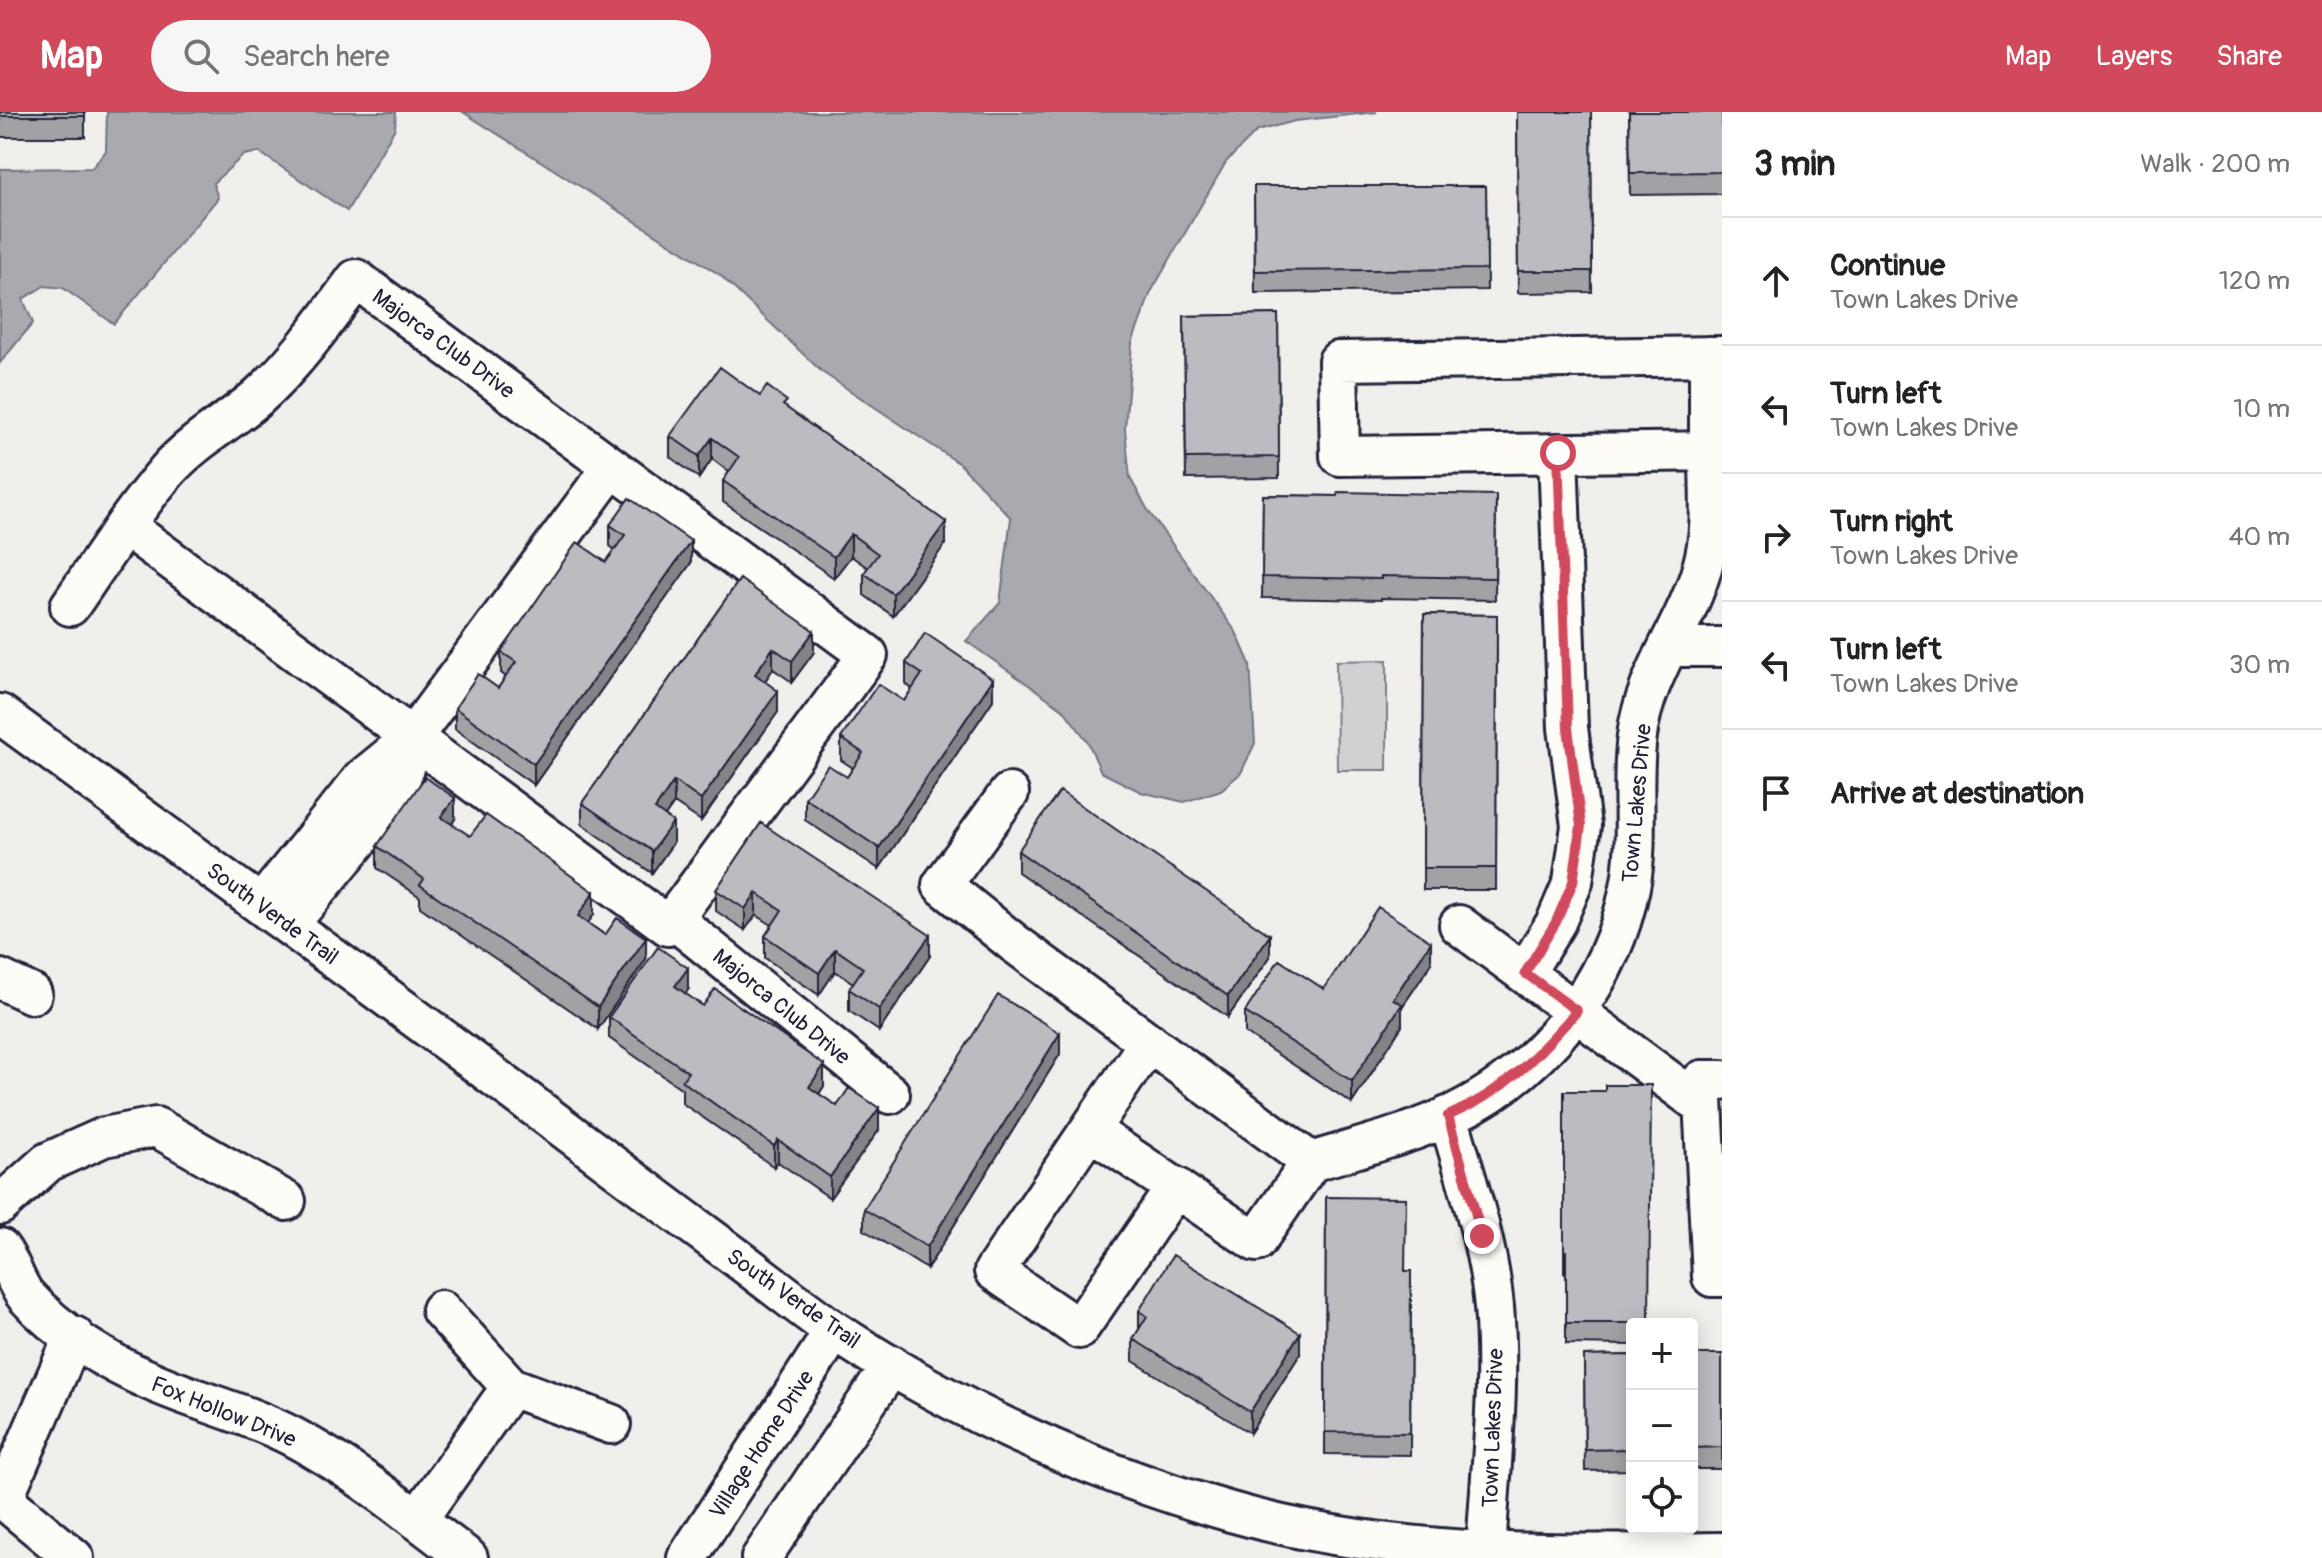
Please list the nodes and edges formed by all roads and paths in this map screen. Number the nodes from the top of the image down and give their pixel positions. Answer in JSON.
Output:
{"nodes":[{"id":1,"x":1715,"y":356,"type":"edge"},
{"id":2,"x":1716,"y":451,"type":"edge"},
{"id":3,"x":1558,"y":453,"type":"junction"},
{"id":4,"x":612,"y":467,"type":"junction"},
{"id":5,"x":125,"y":526,"type":"junction"},
{"id":6,"x":70,"y":606,"type":"dead end"},
{"id":7,"x":1668,"y":647,"type":"junction"},
{"id":8,"x":1722,"y":647,"type":"edge"},
{"id":9,"x":0,"y":714,"type":"edge"},
{"id":10,"x":412,"y":738,"type":"junction"},
{"id":11,"x":1009,"y":793,"type":"dead end"},
{"id":12,"x":275,"y":914,"type":"junction"},
{"id":13,"x":673,"y":919,"type":"junction"},
{"id":14,"x":1459,"y":925,"type":"dead end"},
{"id":15,"x":1525,"y":973,"type":"junction"},
{"id":16,"x":1577,"y":1011,"type":"junction"},
{"id":17,"x":1149,"y":1042,"type":"junction"},
{"id":18,"x":1712,"y":1093,"type":"edge"},
{"id":19,"x":890,"y":1094,"type":"dead end"},
{"id":20,"x":1448,"y":1116,"type":"junction"},
{"id":21,"x":1090,"y":1130,"type":"junction"},
{"id":22,"x":1311,"y":1162,"type":"junction"},
{"id":23,"x":1714,"y":1178,"type":"edge"},
{"id":24,"x":1176,"y":1187,"type":"junction"},
{"id":25,"x":286,"y":1201,"type":"dead end"},
{"id":26,"x":0,"y":1205,"type":"edge"},
{"id":27,"x":0,"y":1248,"type":"edge"},
{"id":28,"x":1722,"y":1277,"type":"edge"},
{"id":29,"x":441,"y":1310,"type":"dead end"},
{"id":30,"x":834,"y":1331,"type":"junction"},
{"id":31,"x":74,"y":1336,"type":"junction"},
{"id":32,"x":892,"y":1365,"type":"junction"},
{"id":33,"x":511,"y":1387,"type":"junction"},
{"id":34,"x":611,"y":1424,"type":"dead end"},
{"id":35,"x":2,"y":1498,"type":"edge"},
{"id":36,"x":417,"y":1520,"type":"junction"},
{"id":37,"x":1722,"y":1552,"type":"edge"},
{"id":38,"x":462,"y":1556,"type":"edge"},
{"id":39,"x":1486,"y":1556,"type":"edge"},
{"id":40,"x":74,"y":1558,"type":"edge"},
{"id":41,"x":687,"y":1558,"type":"edge"},
{"id":42,"x":761,"y":1558,"type":"edge"}],
"edges":[{"from":1,"to":2,"type":"street","name":"Town Lakes Drive"},
{"from":1,"to":3,"type":"street"},
{"from":2,"to":3,"type":"street"},
{"from":2,"to":7,"type":"street","name":"Town Lakes Drive"},
{"from":3,"to":15,"type":"street"},
{"from":4,"to":5,"type":"street","name":"Majorca Club Drive"},
{"from":4,"to":10,"type":"street"},
{"from":4,"to":13,"type":"street","name":"Majorca Club Drive"},
{"from":5,"to":6,"type":"street","name":"Majorca Club Drive"},
{"from":5,"to":10,"type":"street","name":"Majorca Club Drive"},
{"from":7,"to":8,"type":"street"},
{"from":7,"to":16,"type":"street","name":"Town Lakes Drive"},
{"from":9,"to":12,"type":"street","name":"South Verde Trail"},
{"from":10,"to":12,"type":"street"},
{"from":10,"to":13,"type":"street","name":"Majorca Club Drive"},
{"from":11,"to":17,"type":"street"},
{"from":12,"to":30,"type":"street","name":"South Verde Trail"},
{"from":13,"to":19,"type":"street","name":"Majorca Club Drive"},
{"from":14,"to":15,"type":"street"},
{"from":15,"to":16,"type":"street"},
{"from":16,"to":18,"type":"street"},
{"from":16,"to":20,"type":"street","name":"Town Lakes Drive"},
{"from":17,"to":21,"type":"street"},
{"from":17,"to":22,"type":"street"},
{"from":18,"to":23,"type":"street"},
{"from":20,"to":22,"type":"street","name":"Town Lakes Drive"},
{"from":20,"to":39,"type":"street","name":"Town Lakes Drive"},
{"from":21,"to":24,"type":"street"},
{"from":21,"to":24,"type":"street"},
{"from":22,"to":24,"type":"street"},
{"from":23,"to":28,"type":"street"},
{"from":25,"to":26,"type":"street"},
{"from":27,"to":31,"type":"street","name":"Fox Hollow Drive"},
{"from":29,"to":33,"type":"street"},
{"from":30,"to":32,"type":"street","name":"South Verde Trail"},
{"from":30,"to":41,"type":"street","name":"Village Home Drive"},
{"from":31,"to":35,"type":"street"},
{"from":31,"to":36,"type":"street","name":"Fox Hollow Drive"},
{"from":32,"to":39,"type":"street","name":"South Verde Trail"},
{"from":32,"to":42,"type":"street"},
{"from":33,"to":34,"type":"street"},
{"from":33,"to":36,"type":"street"},
{"from":35,"to":40,"type":"street"},
{"from":36,"to":38,"type":"street","name":"Fox Hollow Drive"},
{"from":37,"to":39,"type":"street","name":"South Verde Trail"}]}
